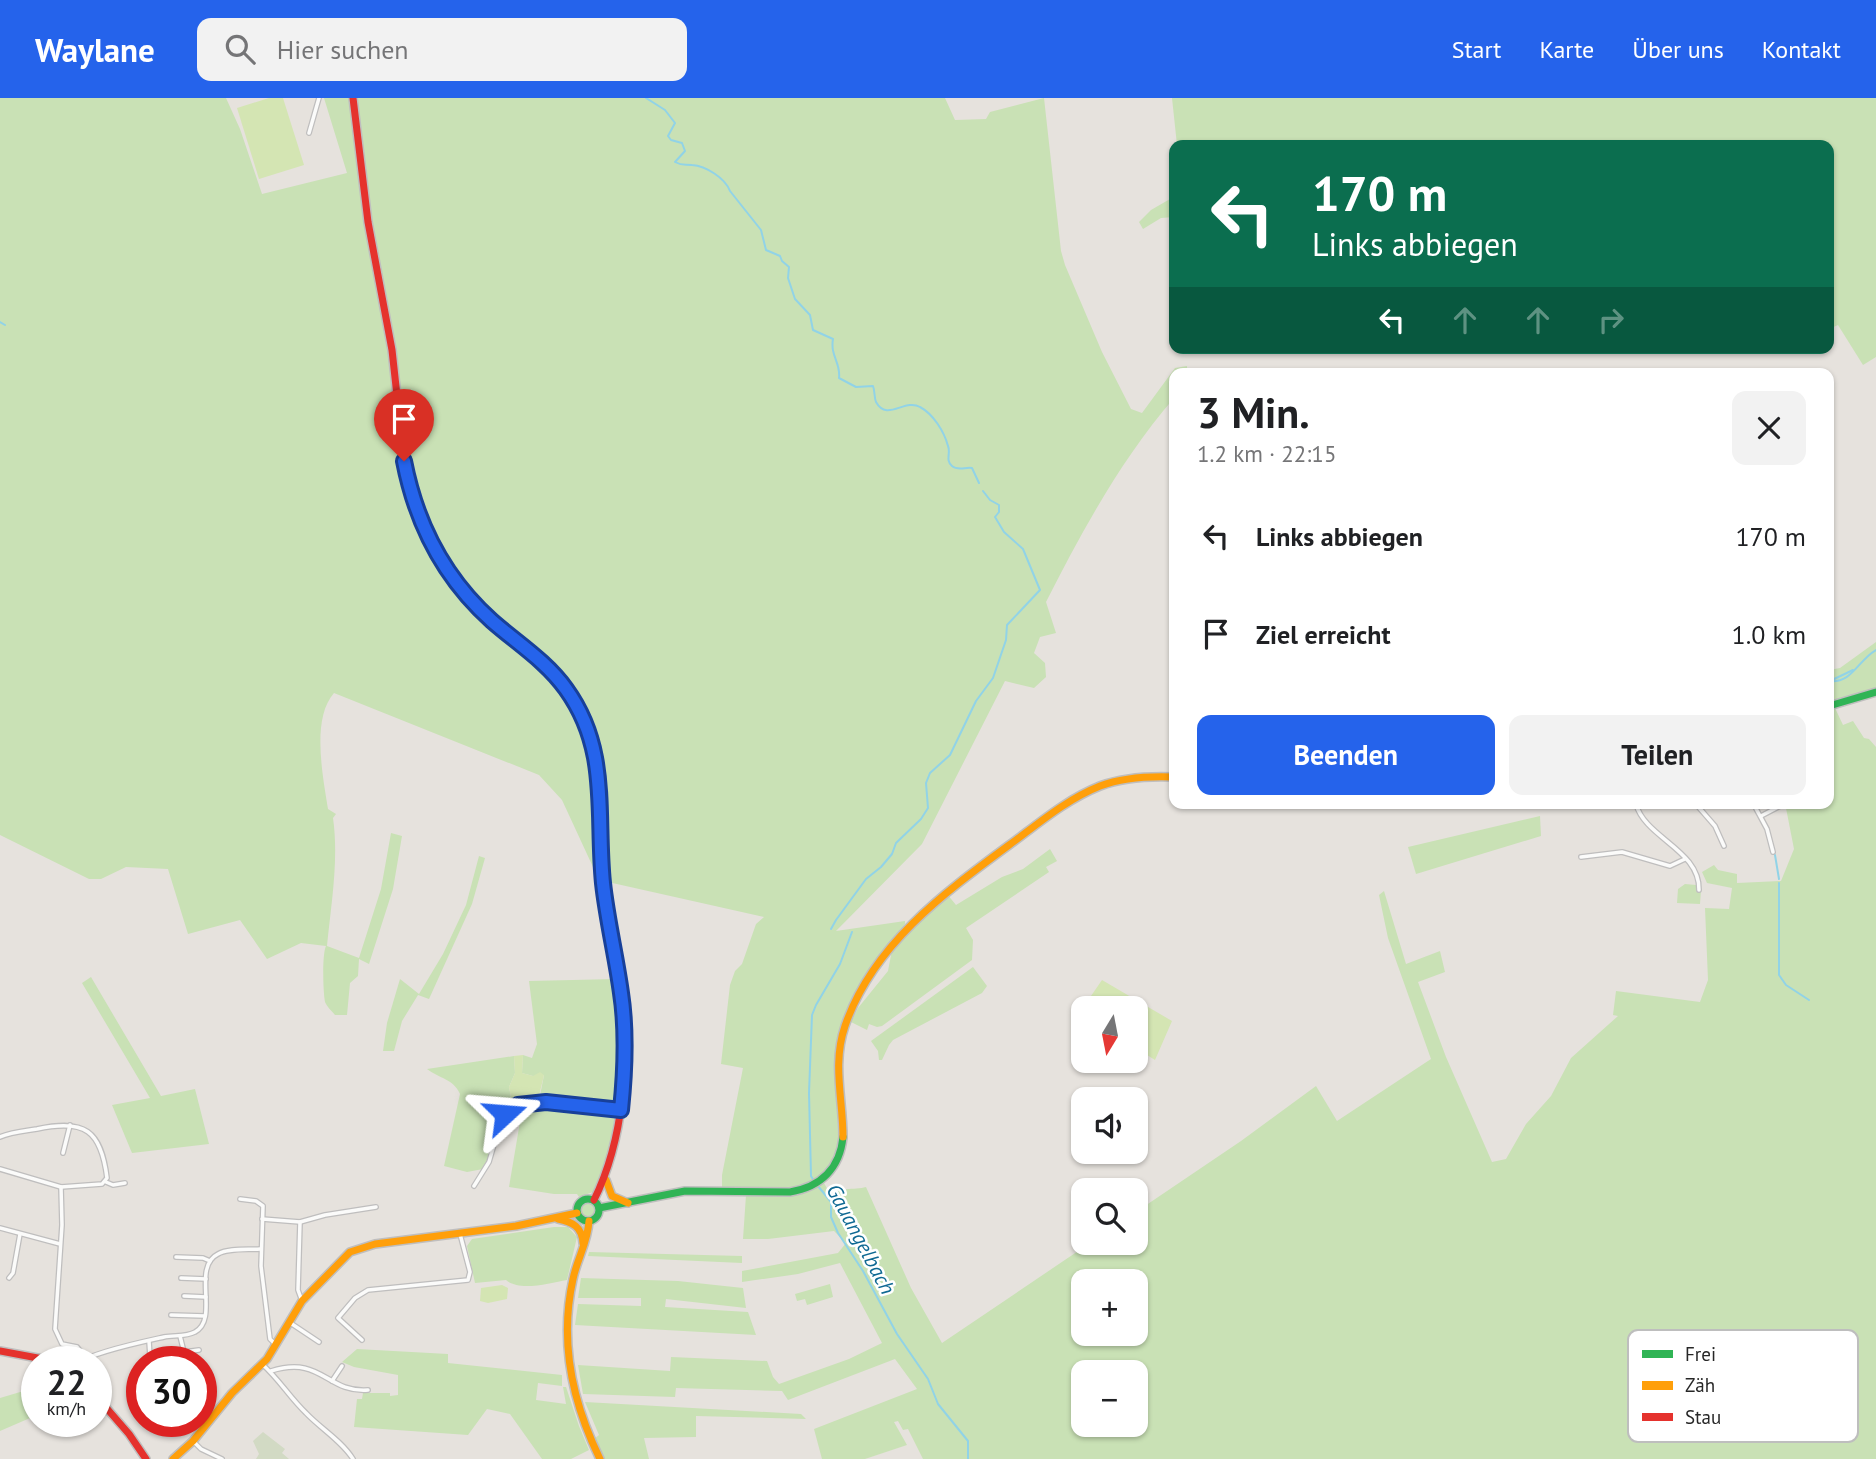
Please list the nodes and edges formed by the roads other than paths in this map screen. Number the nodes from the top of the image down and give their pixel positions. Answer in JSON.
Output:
{"nodes":[{"id":1,"x":319,"y":98,"type":"edge"},
{"id":2,"x":353,"y":98,"type":"edge"},
{"id":3,"x":309,"y":133,"type":"dead end"},
{"id":4,"x":1876,"y":692,"type":"edge"},
{"id":5,"x":1834,"y":705,"type":"edge"},
{"id":6,"x":1169,"y":777,"type":"edge"},
{"id":7,"x":1637,"y":809,"type":"edge"},
{"id":8,"x":1700,"y":809,"type":"edge"},
{"id":9,"x":1757,"y":809,"type":"edge"},
{"id":10,"x":1774,"y":809,"type":"edge"},
{"id":11,"x":1761,"y":816,"type":"junction"},
{"id":12,"x":1724,"y":846,"type":"dead end"},
{"id":13,"x":1773,"y":852,"type":"dead end"},
{"id":14,"x":1581,"y":857,"type":"dead end"},
{"id":15,"x":1685,"y":859,"type":"junction"},
{"id":16,"x":1699,"y":890,"type":"dead end"},
{"id":17,"x":621,"y":1110,"type":"junction"},
{"id":18,"x":70,"y":1125,"type":"junction"},
{"id":19,"x":0,"y":1137,"type":"edge"},
{"id":20,"x":63,"y":1153,"type":"dead end"},
{"id":21,"x":0,"y":1169,"type":"edge"},
{"id":22,"x":606,"y":1176,"type":"junction"},
{"id":23,"x":106,"y":1182,"type":"junction"},
{"id":24,"x":125,"y":1183,"type":"dead end"},
{"id":25,"x":474,"y":1186,"type":"dead end"},
{"id":26,"x":61,"y":1187,"type":"junction"},
{"id":27,"x":240,"y":1199,"type":"dead end"},
{"id":28,"x":594,"y":1200,"type":"junction"},
{"id":29,"x":629,"y":1203,"type":"junction"},
{"id":30,"x":376,"y":1207,"type":"dead end"},
{"id":31,"x":599,"y":1208,"type":"junction"},
{"id":32,"x":577,"y":1213,"type":"junction"},
{"id":33,"x":556,"y":1218,"type":"junction"},
{"id":34,"x":262,"y":1219,"type":"junction"},
{"id":35,"x":589,"y":1221,"type":"junction"},
{"id":36,"x":300,"y":1222,"type":"junction"},
{"id":37,"x":0,"y":1228,"type":"edge"},
{"id":38,"x":460,"y":1233,"type":"junction"},
{"id":39,"x":20,"y":1234,"type":"junction"},
{"id":40,"x":583,"y":1242,"type":"junction"},
{"id":41,"x":60,"y":1244,"type":"junction"},
{"id":42,"x":260,"y":1250,"type":"junction"},
{"id":43,"x":176,"y":1257,"type":"dead end"},
{"id":44,"x":210,"y":1261,"type":"junction"},
{"id":45,"x":9,"y":1278,"type":"dead end"},
{"id":46,"x":181,"y":1278,"type":"dead end"},
{"id":47,"x":206,"y":1279,"type":"junction"},
{"id":48,"x":184,"y":1296,"type":"dead end"},
{"id":49,"x":206,"y":1297,"type":"junction"},
{"id":50,"x":302,"y":1301,"type":"junction"},
{"id":51,"x":171,"y":1315,"type":"dead end"},
{"id":52,"x":205,"y":1316,"type":"junction"},
{"id":53,"x":289,"y":1322,"type":"junction"},
{"id":54,"x":180,"y":1336,"type":"junction"},
{"id":55,"x":362,"y":1340,"type":"dead end"},
{"id":56,"x":149,"y":1341,"type":"junction"},
{"id":57,"x":319,"y":1342,"type":"dead end"},
{"id":58,"x":275,"y":1345,"type":"junction"},
{"id":59,"x":73,"y":1346,"type":"edge"},
{"id":60,"x":149,"y":1346,"type":"edge"},
{"id":61,"x":182,"y":1346,"type":"edge"},
{"id":62,"x":0,"y":1350,"type":"edge"},
{"id":63,"x":112,"y":1351,"type":"edge"},
{"id":64,"x":21,"y":1354,"type":"edge"},
{"id":65,"x":262,"y":1364,"type":"junction"},
{"id":66,"x":342,"y":1366,"type":"dead end"},
{"id":67,"x":271,"y":1371,"type":"junction"},
{"id":68,"x":332,"y":1381,"type":"junction"},
{"id":69,"x":368,"y":1390,"type":"dead end"},
{"id":70,"x":112,"y":1414,"type":"edge"},
{"id":71,"x":192,"y":1441,"type":"junction"},
{"id":72,"x":146,"y":1459,"type":"edge"},
{"id":73,"x":173,"y":1459,"type":"edge"},
{"id":74,"x":222,"y":1459,"type":"edge"},
{"id":75,"x":353,"y":1459,"type":"edge"},
{"id":76,"x":600,"y":1459,"type":"edge"}],
"edges":[{"from":1,"to":3,"type":"street"},
{"from":2,"to":17,"type":"main road"},
{"from":4,"to":5,"type":"main road"},
{"from":6,"to":29,"type":"main road"},
{"from":7,"to":15,"type":"street"},
{"from":8,"to":12,"type":"street"},
{"from":9,"to":11,"type":"street"},
{"from":10,"to":11,"type":"street"},
{"from":11,"to":13,"type":"street"},
{"from":14,"to":15,"type":"street"},
{"from":15,"to":16,"type":"street"},
{"from":17,"to":22,"type":"main road"},
{"from":17,"to":25,"type":"street"},
{"from":18,"to":19,"type":"street"},
{"from":18,"to":20,"type":"street"},
{"from":18,"to":23,"type":"street"},
{"from":21,"to":26,"type":"street"},
{"from":22,"to":28,"type":"main road"},
{"from":22,"to":29,"type":"main road"},
{"from":23,"to":24,"type":"street"},
{"from":23,"to":26,"type":"street"},
{"from":26,"to":41,"type":"street"},
{"from":27,"to":34,"type":"street"},
{"from":28,"to":31,"type":"main road"},
{"from":28,"to":32,"type":"main road"},
{"from":29,"to":31,"type":"main road"},
{"from":30,"to":36,"type":"street"},
{"from":31,"to":35,"type":"main road"},
{"from":32,"to":33,"type":"main road"},
{"from":32,"to":35,"type":"main road"},
{"from":33,"to":38,"type":"main road"},
{"from":33,"to":40,"type":"main road"},
{"from":34,"to":36,"type":"street"},
{"from":34,"to":42,"type":"street"},
{"from":35,"to":40,"type":"main road"},
{"from":36,"to":50,"type":"street"},
{"from":37,"to":39,"type":"street"},
{"from":38,"to":50,"type":"main road"},
{"from":38,"to":55,"type":"street"},
{"from":39,"to":41,"type":"street"},
{"from":39,"to":45,"type":"street"},
{"from":40,"to":76,"type":"main road"},
{"from":41,"to":59,"type":"street"},
{"from":42,"to":44,"type":"street"},
{"from":42,"to":58,"type":"street"},
{"from":43,"to":44,"type":"street"},
{"from":44,"to":47,"type":"street"},
{"from":46,"to":47,"type":"street"},
{"from":47,"to":49,"type":"street"},
{"from":48,"to":49,"type":"street"},
{"from":49,"to":52,"type":"street"},
{"from":50,"to":53,"type":"main road"},
{"from":51,"to":52,"type":"street"},
{"from":52,"to":54,"type":"street"},
{"from":53,"to":57,"type":"street"},
{"from":53,"to":58,"type":"main road"},
{"from":54,"to":56,"type":"street"},
{"from":54,"to":61,"type":"street"},
{"from":56,"to":60,"type":"street"},
{"from":56,"to":63,"type":"street"},
{"from":58,"to":65,"type":"main road"},
{"from":62,"to":64,"type":"main road"},
{"from":65,"to":67,"type":"street"},
{"from":65,"to":71,"type":"main road"},
{"from":66,"to":68,"type":"street"},
{"from":67,"to":68,"type":"street"},
{"from":67,"to":75,"type":"street"},
{"from":68,"to":69,"type":"street"},
{"from":70,"to":72,"type":"main road"},
{"from":71,"to":73,"type":"main road"},
{"from":71,"to":74,"type":"street"}]}
